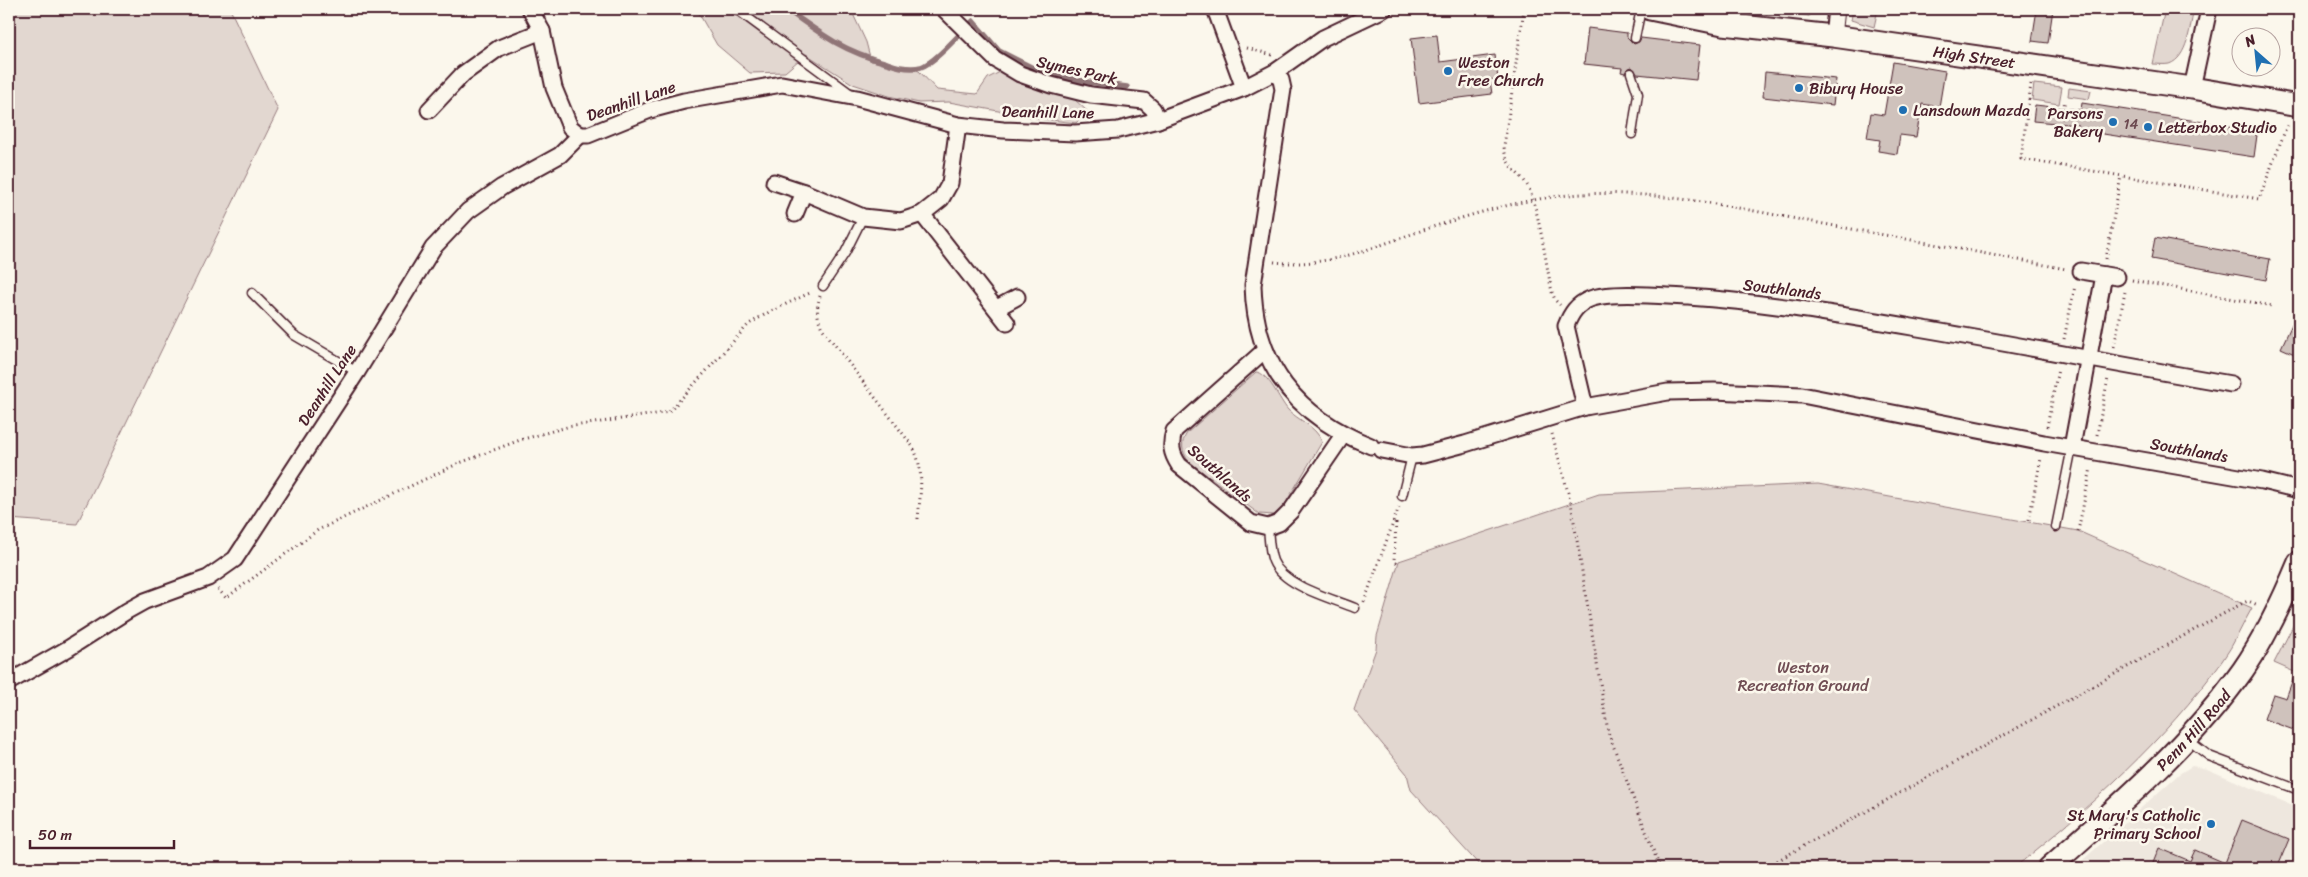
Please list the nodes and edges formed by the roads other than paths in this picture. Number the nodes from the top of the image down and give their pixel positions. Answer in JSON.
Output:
{"nodes":[{"id":1,"x":530,"y":9,"type":"edge"},
{"id":2,"x":736,"y":9,"type":"edge"},
{"id":3,"x":1215,"y":9,"type":"edge"},
{"id":4,"x":1384,"y":9,"type":"edge"},
{"id":5,"x":1641,"y":9,"type":"edge"},
{"id":6,"x":1650,"y":9,"type":"edge"},
{"id":7,"x":1836,"y":9,"type":"edge"},
{"id":8,"x":2209,"y":9,"type":"edge"},
{"id":9,"x":949,"y":14,"type":"edge"},
{"id":10,"x":542,"y":31,"type":"junction"},
{"id":11,"x":1833,"y":36,"type":"junction"},
{"id":12,"x":1636,"y":38,"type":"dead end"},
{"id":13,"x":1275,"y":72,"type":"junction"},
{"id":14,"x":1631,"y":73,"type":"dead end"},
{"id":15,"x":1244,"y":88,"type":"junction"},
{"id":16,"x":2192,"y":88,"type":"junction"},
{"id":17,"x":857,"y":98,"type":"junction"},
{"id":18,"x":2298,"y":106,"type":"edge"},
{"id":19,"x":429,"y":110,"type":"dead end"},
{"id":20,"x":1158,"y":120,"type":"junction"},
{"id":21,"x":958,"y":125,"type":"junction"},
{"id":22,"x":1632,"y":134,"type":"dead end"},
{"id":23,"x":580,"y":135,"type":"junction"},
{"id":24,"x":774,"y":182,"type":"dead end"},
{"id":25,"x":804,"y":192,"type":"junction"},
{"id":26,"x":795,"y":214,"type":"dead end"},
{"id":27,"x":922,"y":214,"type":"junction"},
{"id":28,"x":863,"y":217,"type":"junction"},
{"id":29,"x":2079,"y":271,"type":"road end"},
{"id":30,"x":823,"y":286,"type":"road end"},
{"id":31,"x":252,"y":293,"type":"dead end"},
{"id":32,"x":1017,"y":297,"type":"dead end"},
{"id":33,"x":997,"y":308,"type":"junction"},
{"id":34,"x":1007,"y":323,"type":"dead end"},
{"id":35,"x":1265,"y":350,"type":"junction"},
{"id":36,"x":2088,"y":359,"type":"junction"},
{"id":37,"x":357,"y":372,"type":"junction"},
{"id":38,"x":2231,"y":384,"type":"dead end"},
{"id":39,"x":1586,"y":407,"type":"junction"},
{"id":40,"x":1343,"y":435,"type":"junction"},
{"id":41,"x":2072,"y":447,"type":"junction"},
{"id":42,"x":1412,"y":456,"type":"junction"},
{"id":43,"x":2299,"y":490,"type":"edge"},
{"id":44,"x":1402,"y":496,"type":"road end"},
{"id":45,"x":1268,"y":527,"type":"junction"},
{"id":46,"x":2056,"y":527,"type":"dead end"},
{"id":47,"x":2299,"y":562,"type":"edge"},
{"id":48,"x":1355,"y":608,"type":"road end"},
{"id":49,"x":9,"y":682,"type":"edge"},
{"id":50,"x":2186,"y":739,"type":"junction"},
{"id":51,"x":2299,"y":790,"type":"edge"},
{"id":52,"x":2049,"y":868,"type":"edge"}],
"edges":[{"from":1,"to":10,"type":"street"},
{"from":2,"to":17,"type":"lane"},
{"from":3,"to":15,"type":"street"},
{"from":4,"to":13,"type":"street","name":"Deanhill Lane"},
{"from":5,"to":12,"type":"lane"},
{"from":6,"to":11,"type":"street","name":"High Street"},
{"from":7,"to":11,"type":"street"},
{"from":8,"to":16,"type":"street"},
{"from":9,"to":20,"type":"street","name":"Symes Park"},
{"from":10,"to":19,"type":"street"},
{"from":10,"to":23,"type":"street"},
{"from":11,"to":16,"type":"street","name":"High Street"},
{"from":13,"to":15,"type":"street","name":"Deanhill Lane"},
{"from":13,"to":35,"type":"street","name":"Southlands"},
{"from":14,"to":22,"type":"lane"},
{"from":15,"to":20,"type":"street","name":"Deanhill Lane"},
{"from":16,"to":18,"type":"street","name":"High Street"},
{"from":17,"to":21,"type":"street","name":"Deanhill Lane"},
{"from":17,"to":23,"type":"street","name":"Deanhill Lane"},
{"from":20,"to":21,"type":"street","name":"Deanhill Lane"},
{"from":21,"to":27,"type":"street"},
{"from":23,"to":37,"type":"street","name":"Deanhill Lane"},
{"from":24,"to":25,"type":"street"},
{"from":25,"to":26,"type":"street"},
{"from":25,"to":28,"type":"street"},
{"from":27,"to":28,"type":"street"},
{"from":27,"to":33,"type":"street"},
{"from":28,"to":30,"type":"lane"},
{"from":29,"to":36,"type":"street"},
{"from":31,"to":37,"type":"lane"},
{"from":32,"to":33,"type":"street"},
{"from":33,"to":34,"type":"street"},
{"from":35,"to":40,"type":"street","name":"Southlands"},
{"from":35,"to":45,"type":"street","name":"Southlands"},
{"from":36,"to":38,"type":"street","name":"Southlands"},
{"from":36,"to":39,"type":"street","name":"Southlands"},
{"from":36,"to":41,"type":"street"},
{"from":37,"to":49,"type":"street","name":"Deanhill Lane"},
{"from":39,"to":41,"type":"street","name":"Southlands"},
{"from":39,"to":42,"type":"street","name":"Southlands"},
{"from":40,"to":42,"type":"street","name":"Southlands"},
{"from":40,"to":45,"type":"street"},
{"from":41,"to":43,"type":"street","name":"Southlands"},
{"from":41,"to":46,"type":"lane"},
{"from":42,"to":44,"type":"lane"},
{"from":45,"to":48,"type":"lane"},
{"from":47,"to":50,"type":"street","name":"Penn Hill Road"},
{"from":50,"to":51,"type":"lane"},
{"from":50,"to":52,"type":"street","name":"Penn Hill Road"}]}
